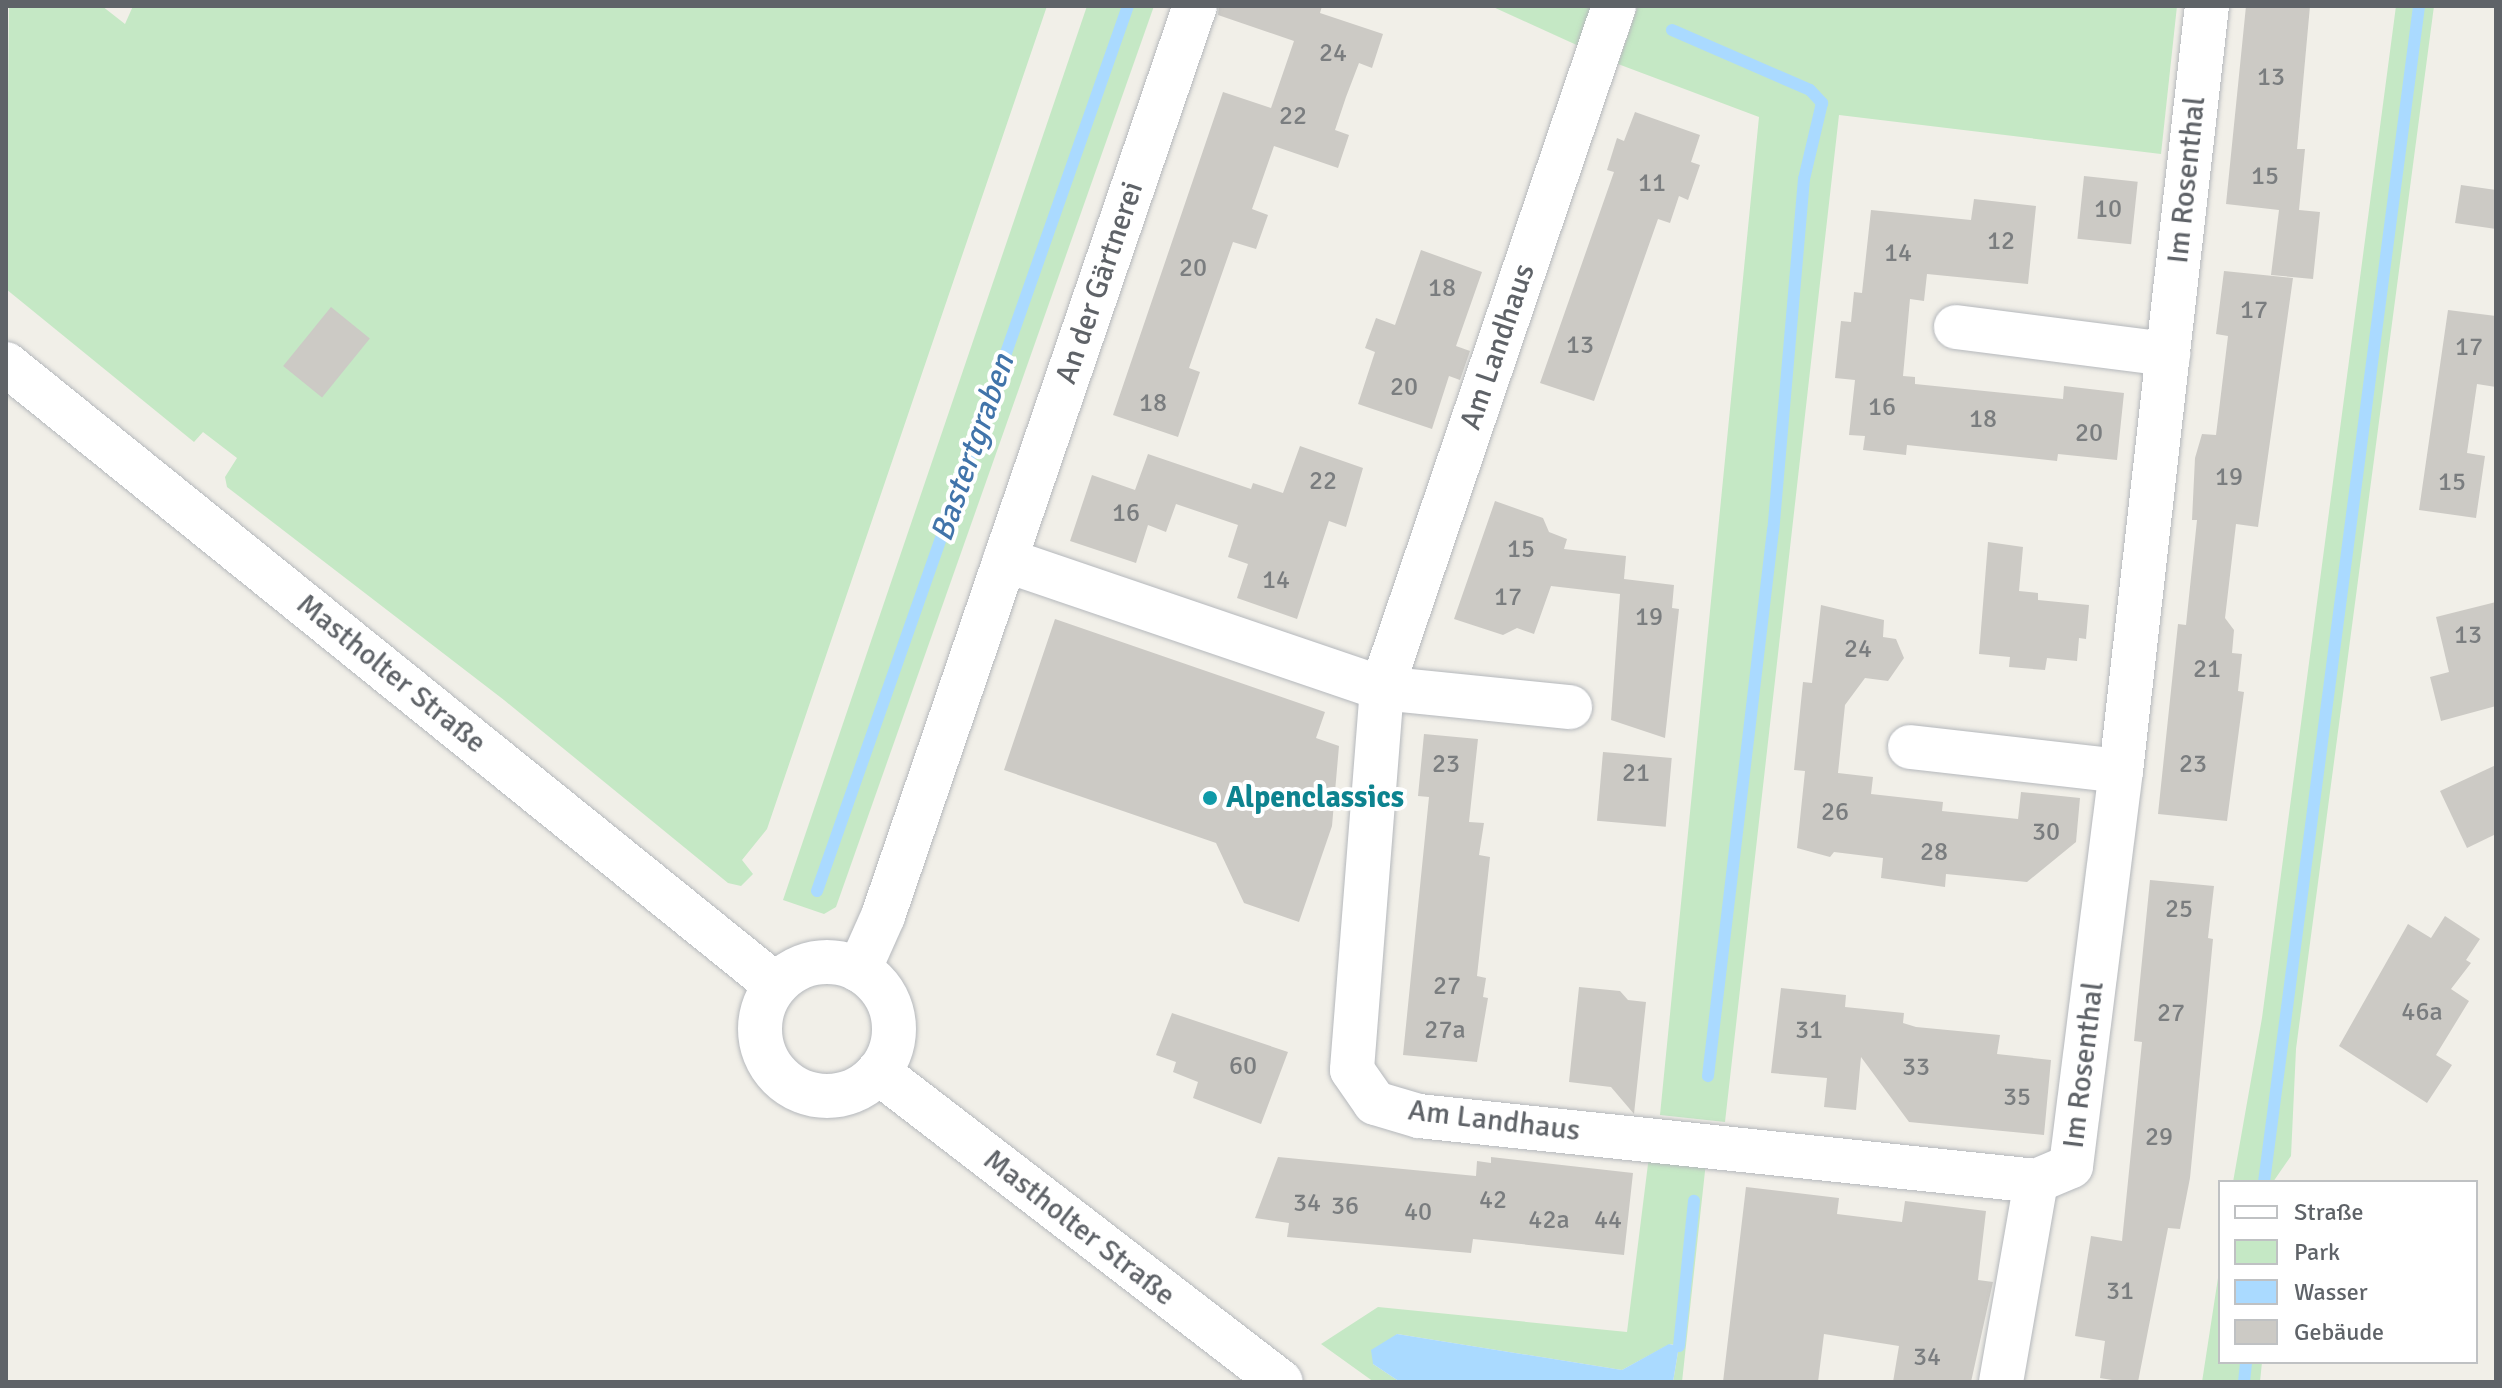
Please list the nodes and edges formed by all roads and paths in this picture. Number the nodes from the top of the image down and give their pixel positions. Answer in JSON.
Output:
{"nodes":[{"id":1,"x":1195,"y":6,"type":"edge"},
{"id":2,"x":1614,"y":6,"type":"edge"},
{"id":3,"x":2207,"y":6,"type":"edge"},
{"id":4,"x":1956,"y":327,"type":"dead end"},
{"id":5,"x":2168,"y":354,"type":"junction"},
{"id":6,"x":6,"y":364,"type":"edge"},
{"id":7,"x":1005,"y":560,"type":"junction"},
{"id":8,"x":1382,"y":688,"type":"junction"},
{"id":9,"x":1570,"y":707,"type":"dead end"},
{"id":10,"x":1910,"y":747,"type":"dead end"},
{"id":11,"x":2121,"y":771,"type":"junction"},
{"id":12,"x":859,"y":970,"type":"junction"},
{"id":13,"x":776,"y":985,"type":"junction"},
{"id":14,"x":878,"y":1072,"type":"junction"},
{"id":15,"x":2036,"y":1181,"type":"junction"},
{"id":16,"x":1281,"y":1382,"type":"edge"},
{"id":17,"x":2001,"y":1382,"type":"edge"}],
"edges":[{"from":1,"to":7,"type":"street","name":"An der Gärtnerei"},
{"from":2,"to":8,"type":"street","name":"Am Landhaus"},
{"from":3,"to":5,"type":"street","name":"Im Rosenthal"},
{"from":4,"to":5,"type":"street"},
{"from":5,"to":11,"type":"street","name":"Im Rosenthal"},
{"from":6,"to":13,"type":"street","name":"Mastholter Straße"},
{"from":7,"to":8,"type":"street"},
{"from":7,"to":12,"type":"street","name":"An der Gärtnerei"},
{"from":8,"to":9,"type":"street"},
{"from":8,"to":15,"type":"street","name":"Am Landhaus"},
{"from":10,"to":11,"type":"street"},
{"from":11,"to":15,"type":"street","name":"Im Rosenthal"},
{"from":12,"to":13,"type":"street"},
{"from":12,"to":14,"type":"street"},
{"from":13,"to":14,"type":"street"},
{"from":14,"to":16,"type":"street","name":"Mastholter Straße"},
{"from":15,"to":17,"type":"street","name":"Im Rosenthal"}]}
